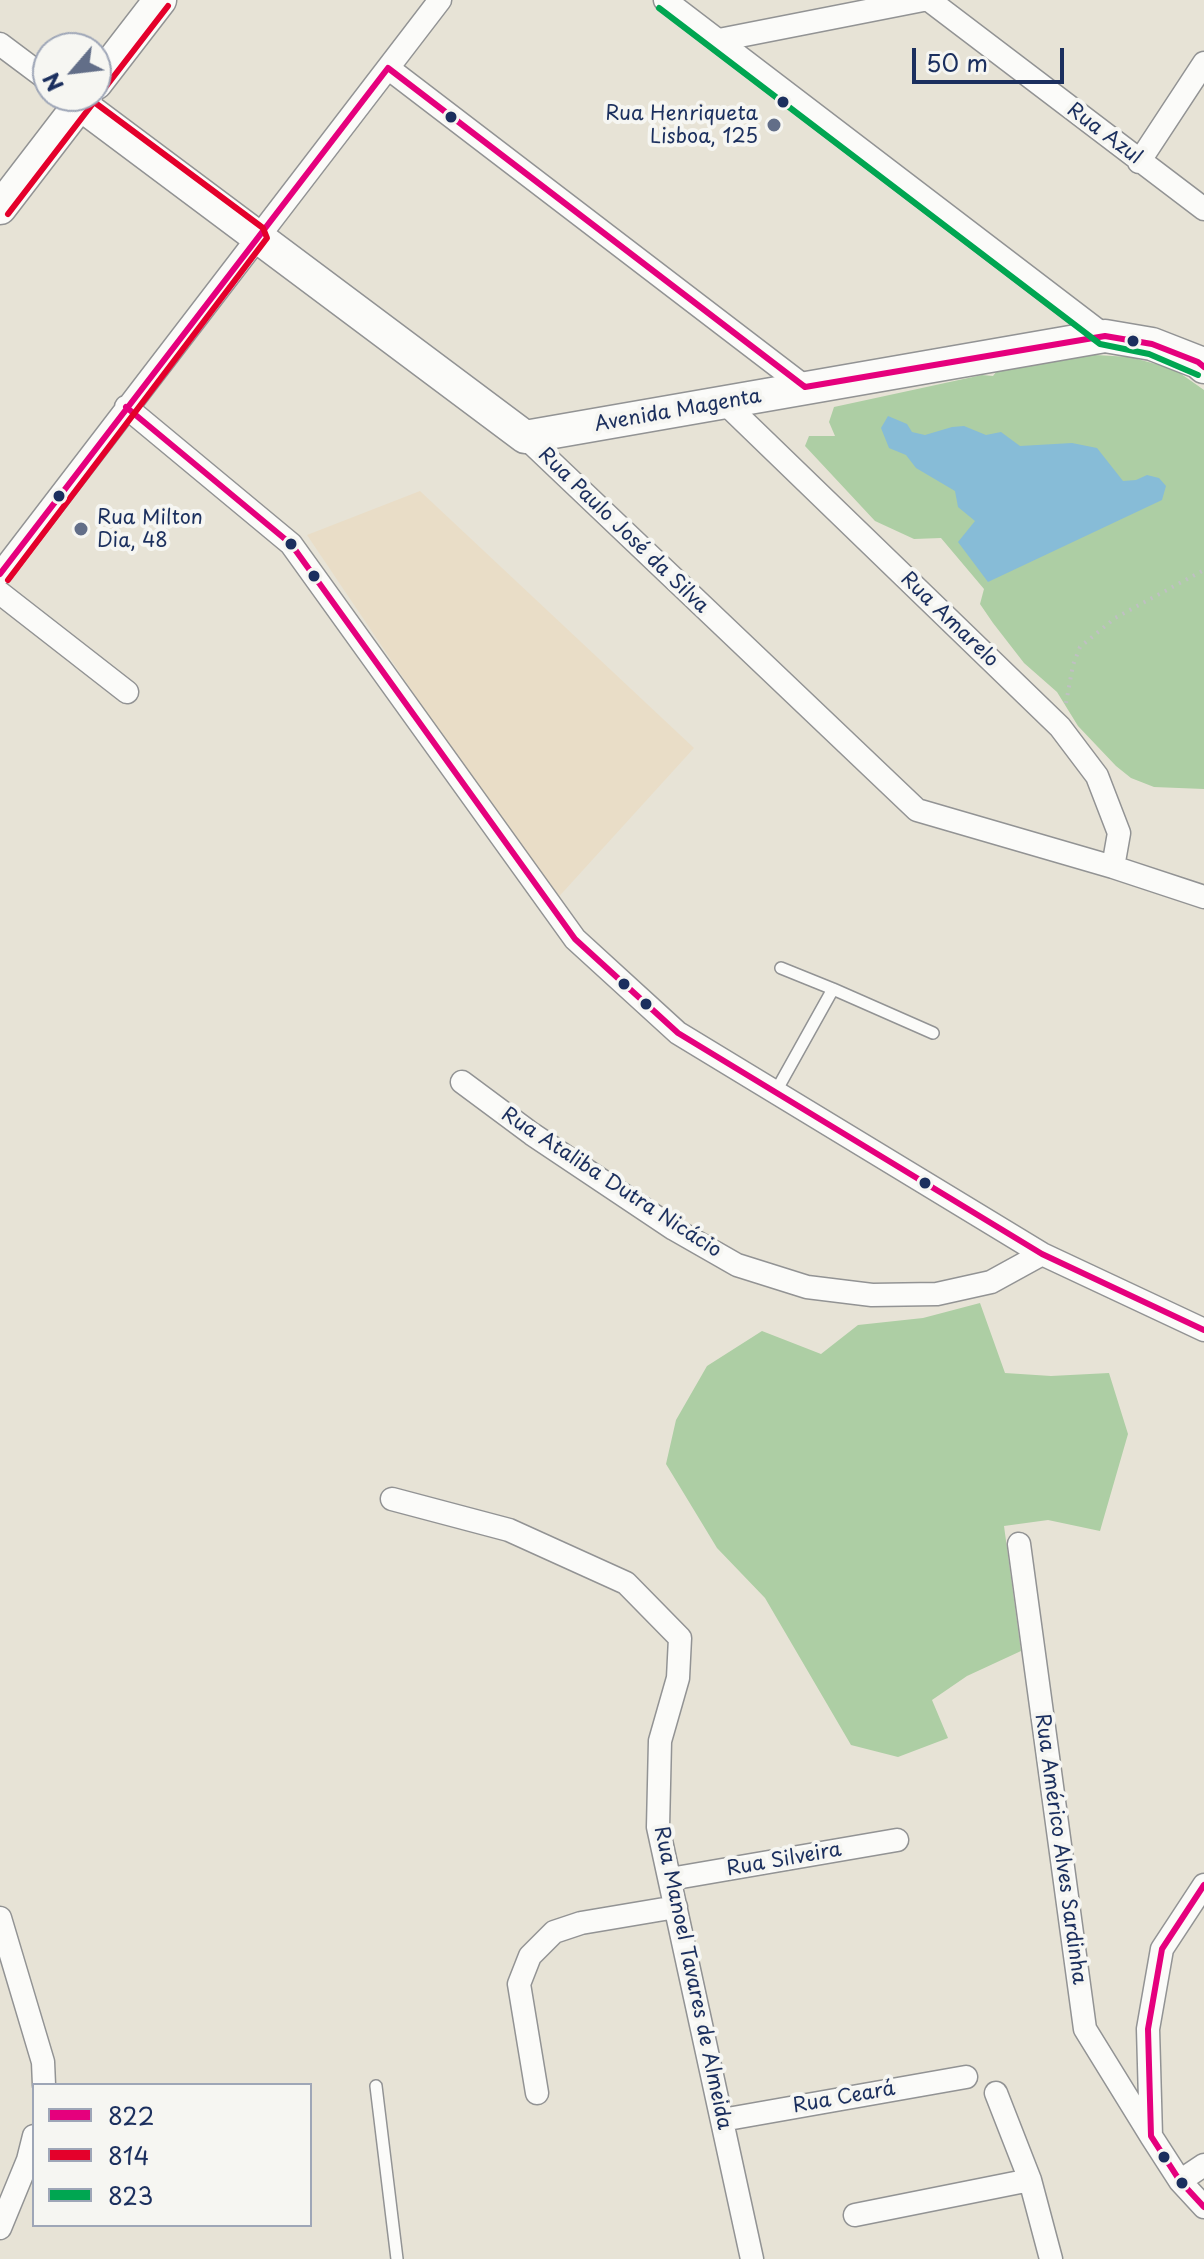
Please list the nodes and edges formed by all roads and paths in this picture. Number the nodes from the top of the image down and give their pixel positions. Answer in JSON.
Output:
{"nodes":[{"id":1,"x":160,"y":0,"type":"edge"},
{"id":2,"x":440,"y":0,"type":"edge"},
{"id":3,"x":665,"y":0,"type":"edge"},
{"id":4,"x":926,"y":0,"type":"edge"},
{"id":5,"x":719,"y":40,"type":"junction"},
{"id":6,"x":0,"y":44,"type":"edge"},
{"id":7,"x":112,"y":59,"type":"edge"},
{"id":8,"x":1204,"y":63,"type":"edge"},
{"id":9,"x":32,"y":68,"type":"edge"},
{"id":10,"x":388,"y":68,"type":"junction"},
{"id":11,"x":71,"y":112,"type":"edge"},
{"id":12,"x":104,"y":112,"type":"edge"},
{"id":13,"x":1139,"y":162,"type":"junction"},
{"id":14,"x":0,"y":208,"type":"edge"},
{"id":15,"x":1204,"y":209,"type":"edge"},
{"id":16,"x":257,"y":236,"type":"junction"},
{"id":17,"x":1105,"y":336,"type":"junction"},
{"id":18,"x":1202,"y":360,"type":"edge"},
{"id":19,"x":805,"y":387,"type":"junction"},
{"id":20,"x":725,"y":403,"type":"junction"},
{"id":21,"x":126,"y":407,"type":"junction"},
{"id":22,"x":525,"y":437,"type":"junction"},
{"id":23,"x":1204,"y":570,"type":"edge"},
{"id":24,"x":0,"y":574,"type":"edge"},
{"id":25,"x":0,"y":593,"type":"edge"},
{"id":26,"x":127,"y":692,"type":"dead end"},
{"id":27,"x":1060,"y":727,"type":"junction"},
{"id":28,"x":1113,"y":867,"type":"junction"},
{"id":29,"x":1204,"y":897,"type":"edge"},
{"id":30,"x":781,"y":968,"type":"dead end"},
{"id":31,"x":833,"y":989,"type":"junction"},
{"id":32,"x":933,"y":1033,"type":"dead end"},
{"id":33,"x":462,"y":1082,"type":"dead end"},
{"id":34,"x":775,"y":1093,"type":"junction"},
{"id":35,"x":1042,"y":1254,"type":"junction"},
{"id":36,"x":1204,"y":1330,"type":"edge"},
{"id":37,"x":392,"y":1499,"type":"dead end"},
{"id":38,"x":1019,"y":1544,"type":"dead end"},
{"id":39,"x":897,"y":1840,"type":"dead end"},
{"id":40,"x":670,"y":1879,"type":"junction"},
{"id":41,"x":1204,"y":1885,"type":"edge"},
{"id":42,"x":676,"y":1907,"type":"junction"},
{"id":43,"x":0,"y":1918,"type":"edge"},
{"id":44,"x":966,"y":2077,"type":"dead end"},
{"id":45,"x":44,"y":2083,"type":"edge"},
{"id":46,"x":376,"y":2086,"type":"dead end"},
{"id":47,"x":537,"y":2093,"type":"dead end"},
{"id":48,"x":996,"y":2093,"type":"dead end"},
{"id":49,"x":722,"y":2120,"type":"junction"},
{"id":50,"x":1151,"y":2136,"type":"junction"},
{"id":51,"x":32,"y":2144,"type":"edge"},
{"id":52,"x":1204,"y":2165,"type":"edge"},
{"id":53,"x":1030,"y":2180,"type":"junction"},
{"id":54,"x":1180,"y":2181,"type":"junction"},
{"id":55,"x":1204,"y":2207,"type":"edge"},
{"id":56,"x":855,"y":2215,"type":"dead end"},
{"id":57,"x":0,"y":2228,"type":"edge"},
{"id":58,"x":397,"y":2259,"type":"edge"},
{"id":59,"x":752,"y":2259,"type":"edge"},
{"id":60,"x":1051,"y":2259,"type":"edge"}],
"edges":[{"from":1,"to":7,"type":"street"},
{"from":2,"to":10,"type":"street"},
{"from":3,"to":5,"type":"street"},
{"from":4,"to":5,"type":"street"},
{"from":4,"to":13,"type":"street","name":"Rua Azul"},
{"from":5,"to":17,"type":"street"},
{"from":6,"to":9,"type":"street"},
{"from":8,"to":13,"type":"street"},
{"from":10,"to":16,"type":"street"},
{"from":10,"to":19,"type":"street"},
{"from":11,"to":14,"type":"street"},
{"from":12,"to":16,"type":"street","name":"Rua Paulo José da Silva"},
{"from":13,"to":15,"type":"street","name":"Rua Azul"},
{"from":16,"to":21,"type":"street"},
{"from":16,"to":22,"type":"street","name":"Rua Paulo José da Silva"},
{"from":17,"to":18,"type":"street","name":"Avenida Magenta"},
{"from":17,"to":19,"type":"street","name":"Avenida Magenta"},
{"from":19,"to":20,"type":"street","name":"Avenida Magenta"},
{"from":20,"to":22,"type":"street","name":"Avenida Magenta"},
{"from":20,"to":27,"type":"street","name":"Rua Amarelo"},
{"from":21,"to":24,"type":"street"},
{"from":21,"to":34,"type":"street"},
{"from":22,"to":28,"type":"street","name":"Rua Paulo José da Silva"},
{"from":23,"to":27,"type":"path"},
{"from":25,"to":26,"type":"street"},
{"from":27,"to":28,"type":"street","name":"Rua Amarelo"},
{"from":28,"to":29,"type":"street","name":"Rua Paulo José da Silva"},
{"from":30,"to":31,"type":"lane"},
{"from":31,"to":32,"type":"lane"},
{"from":31,"to":34,"type":"lane"},
{"from":33,"to":35,"type":"street","name":"Rua Ataliba Dutra Nicácio"},
{"from":34,"to":35,"type":"street"},
{"from":35,"to":36,"type":"street"},
{"from":37,"to":40,"type":"street","name":"Rua Manoel Tavares de Almeida"},
{"from":38,"to":50,"type":"street","name":"Rua Américo Alves Sardinha"},
{"from":39,"to":40,"type":"street","name":"Rua Silveira"},
{"from":40,"to":42,"type":"street","name":"Rua Manoel Tavares de Almeida"},
{"from":41,"to":50,"type":"street"},
{"from":42,"to":47,"type":"street"},
{"from":42,"to":49,"type":"street","name":"Rua Manoel Tavares de Almeida"},
{"from":43,"to":45,"type":"street"},
{"from":44,"to":49,"type":"street","name":"Rua Ceará"},
{"from":46,"to":58,"type":"lane"},
{"from":48,"to":53,"type":"street"},
{"from":49,"to":59,"type":"street","name":"Rua Manoel Tavares de Almeida"},
{"from":50,"to":54,"type":"street","name":"Rua Américo Alves Sardinha"},
{"from":51,"to":57,"type":"street"},
{"from":52,"to":54,"type":"street"},
{"from":53,"to":56,"type":"street"},
{"from":53,"to":60,"type":"street"},
{"from":54,"to":55,"type":"street"}]}
